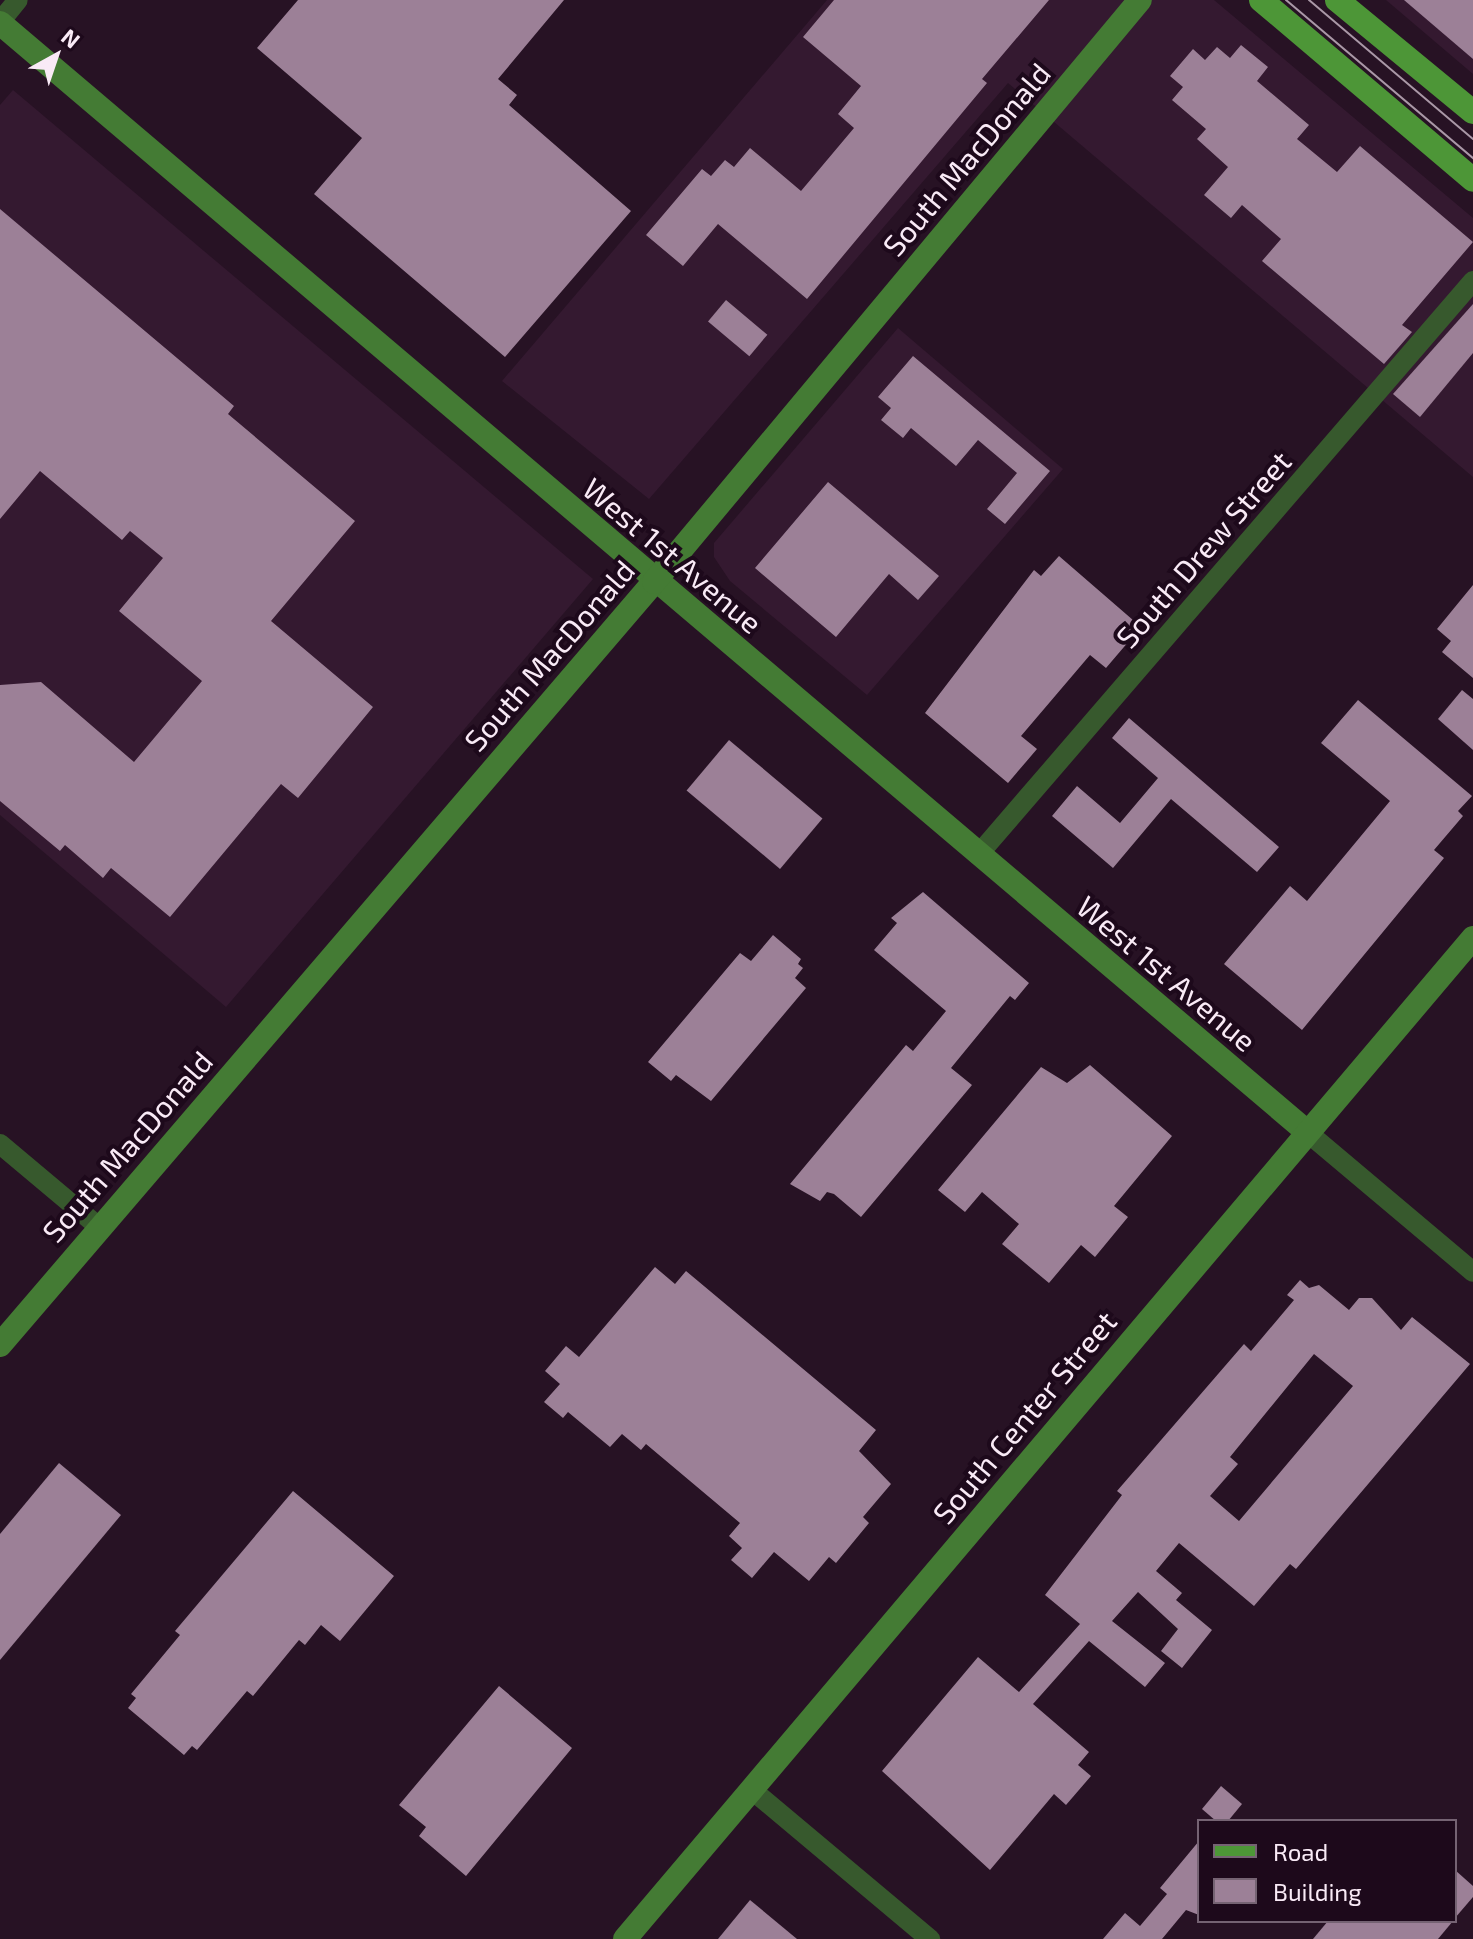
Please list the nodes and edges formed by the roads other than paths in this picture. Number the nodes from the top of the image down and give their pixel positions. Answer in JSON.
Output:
{"nodes":[{"id":1,"x":18,"y":0,"type":"edge"},
{"id":2,"x":1140,"y":0,"type":"edge"},
{"id":3,"x":1261,"y":0,"type":"edge"},
{"id":4,"x":1337,"y":0,"type":"edge"},
{"id":5,"x":0,"y":22,"type":"edge"},
{"id":6,"x":1473,"y":112,"type":"edge"},
{"id":7,"x":1473,"y":180,"type":"edge"},
{"id":8,"x":1473,"y":281,"type":"edge"},
{"id":9,"x":654,"y":582,"type":"junction"},
{"id":10,"x":978,"y":855,"type":"junction"},
{"id":11,"x":1473,"y":938,"type":"edge"},
{"id":12,"x":1307,"y":1132,"type":"junction"},
{"id":13,"x":0,"y":1144,"type":"edge"},
{"id":14,"x":99,"y":1227,"type":"junction"},
{"id":15,"x":1473,"y":1272,"type":"edge"},
{"id":16,"x":0,"y":1345,"type":"edge"},
{"id":17,"x":751,"y":1789,"type":"junction"},
{"id":18,"x":625,"y":1939,"type":"edge"},
{"id":19,"x":930,"y":1939,"type":"edge"}],
"edges":[{"from":1,"to":5,"type":"street"},
{"from":2,"to":9,"type":"street","name":"South MacDonald"},
{"from":3,"to":7,"type":"main road"},
{"from":4,"to":6,"type":"main road"},
{"from":5,"to":9,"type":"street","name":"West 1st Avenue"},
{"from":8,"to":10,"type":"street","name":"South Drew Street"},
{"from":9,"to":10,"type":"street","name":"West 1st Avenue"},
{"from":9,"to":14,"type":"street","name":"South MacDonald"},
{"from":10,"to":12,"type":"street","name":"West 1st Avenue"},
{"from":11,"to":12,"type":"street","name":"South Center Street"},
{"from":12,"to":15,"type":"street"},
{"from":12,"to":17,"type":"street","name":"South Center Street"},
{"from":13,"to":14,"type":"street"},
{"from":14,"to":16,"type":"street","name":"South MacDonald"},
{"from":17,"to":18,"type":"street","name":"South Center Street"},
{"from":17,"to":19,"type":"street"}]}
